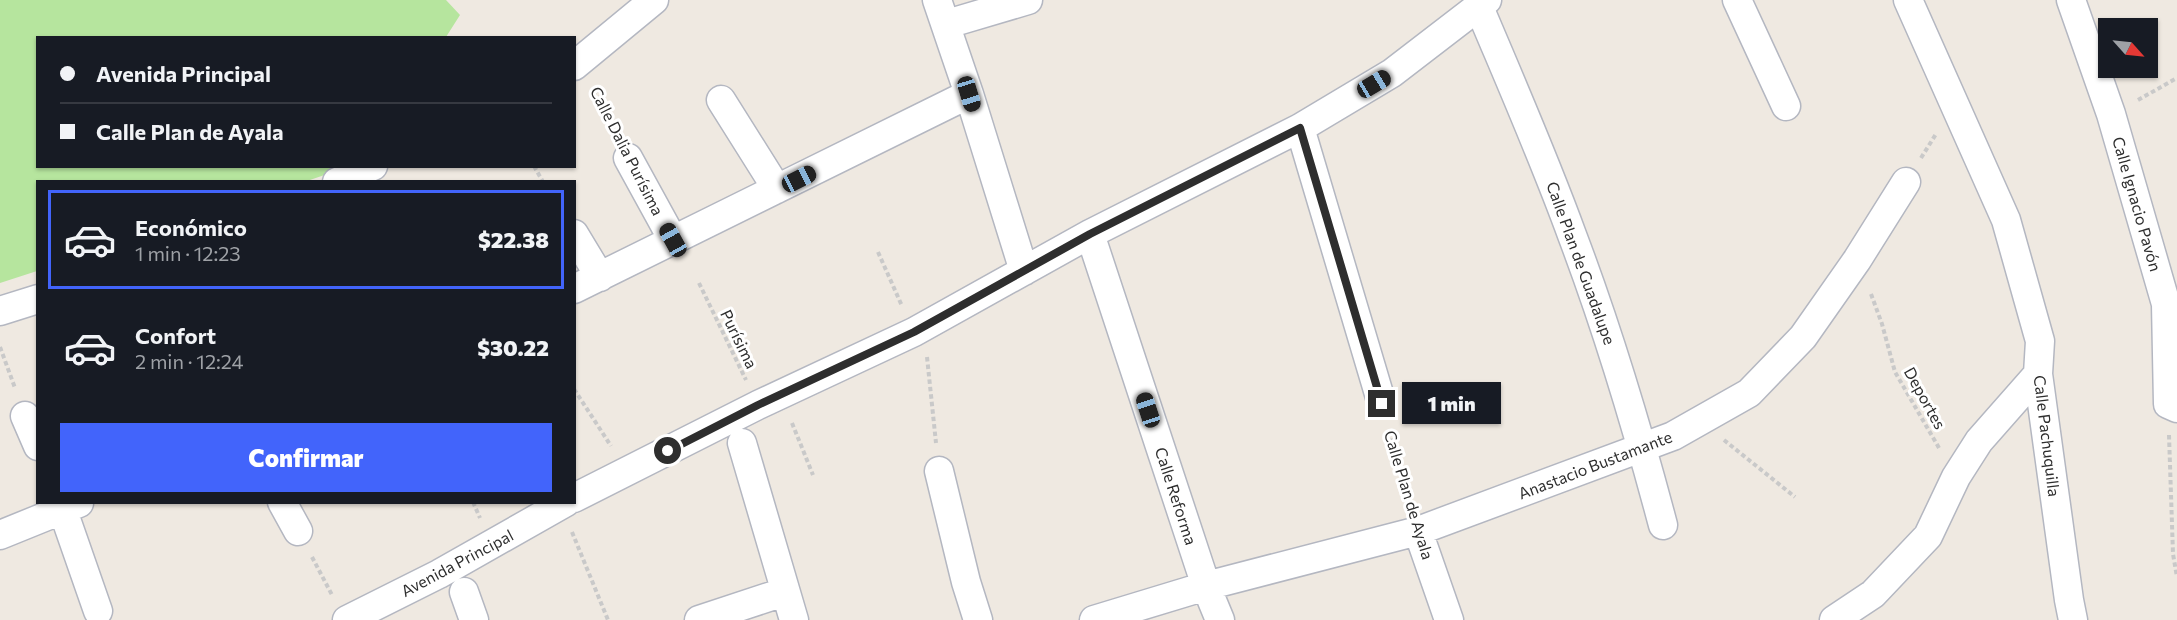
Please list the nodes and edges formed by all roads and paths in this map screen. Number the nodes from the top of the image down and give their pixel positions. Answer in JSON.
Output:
{"nodes":[{"id":1,"x":654,"y":0,"type":"edge"},
{"id":2,"x":1028,"y":0,"type":"edge"},
{"id":3,"x":1737,"y":0,"type":"edge"},
{"id":4,"x":1908,"y":0,"type":"edge"},
{"id":5,"x":2071,"y":0,"type":"edge"},
{"id":6,"x":1483,"y":4,"type":"edge"},
{"id":7,"x":942,"y":12,"type":"edge"},
{"id":8,"x":578,"y":64,"type":"edge"},
{"id":9,"x":2177,"y":78,"type":"edge"},
{"id":10,"x":969,"y":94,"type":"junction"},
{"id":11,"x":721,"y":100,"type":"dead end"},
{"id":12,"x":1786,"y":106,"type":"dead end"},
{"id":13,"x":1953,"y":106,"type":"junction"},
{"id":14,"x":2111,"y":114,"type":"junction"},
{"id":15,"x":1300,"y":128,"type":"junction"},
{"id":16,"x":628,"y":158,"type":"joint"},
{"id":17,"x":368,"y":168,"type":"edge"},
{"id":18,"x":342,"y":180,"type":"edge"},
{"id":19,"x":1906,"y":182,"type":"joint"},
{"id":20,"x":777,"y":189,"type":"junction"},
{"id":21,"x":1090,"y":234,"type":"junction"},
{"id":22,"x":576,"y":237,"type":"edge"},
{"id":23,"x":673,"y":240,"type":"junction"},
{"id":24,"x":878,"y":252,"type":"dead end"},
{"id":25,"x":1857,"y":260,"type":"junction"},
{"id":26,"x":1024,"y":272,"type":"junction"},
{"id":27,"x":600,"y":277,"type":"junction"},
{"id":28,"x":699,"y":283,"type":"dead end"},
{"id":29,"x":576,"y":288,"type":"edge"},
{"id":30,"x":36,"y":299,"type":"edge"},
{"id":31,"x":0,"y":311,"type":"edge"},
{"id":32,"x":919,"y":329,"type":"junction"},
{"id":33,"x":0,"y":347,"type":"edge"},
{"id":34,"x":2038,"y":374,"type":"junction"},
{"id":35,"x":576,"y":392,"type":"edge"},
{"id":36,"x":1382,"y":404,"type":"joint"},
{"id":37,"x":758,"y":405,"type":"junction"},
{"id":38,"x":2172,"y":406,"type":"edge"},
{"id":39,"x":26,"y":416,"type":"joint"},
{"id":40,"x":791,"y":421,"type":"dead end"},
{"id":41,"x":1700,"y":421,"type":"junction"},
{"id":42,"x":36,"y":441,"type":"edge"},
{"id":43,"x":742,"y":443,"type":"dead end"},
{"id":44,"x":1643,"y":448,"type":"junction"},
{"id":45,"x":939,"y":471,"type":"joint"},
{"id":46,"x":627,"y":472,"type":"junction"},
{"id":47,"x":813,"y":475,"type":"dead end"},
{"id":48,"x":1956,"y":477,"type":"junction"},
{"id":49,"x":1796,"y":497,"type":"dead end"},
{"id":50,"x":576,"y":498,"type":"edge"},
{"id":51,"x":283,"y":504,"type":"edge"},
{"id":52,"x":563,"y":504,"type":"edge"},
{"id":53,"x":568,"y":504,"type":"edge"},
{"id":54,"x":68,"y":505,"type":"edge"},
{"id":55,"x":1663,"y":525,"type":"dead end"},
{"id":56,"x":298,"y":531,"type":"joint"},
{"id":57,"x":1418,"y":531,"type":"junction"},
{"id":58,"x":0,"y":535,"type":"edge"},
{"id":59,"x":2177,"y":577,"type":"edge"},
{"id":60,"x":1206,"y":586,"type":"junction"},
{"id":61,"x":464,"y":592,"type":"dead end"},
{"id":62,"x":784,"y":592,"type":"junction"},
{"id":63,"x":98,"y":610,"type":"dead end"},
{"id":64,"x":341,"y":610,"type":"edge"},
{"id":65,"x":2071,"y":610,"type":"edge"},
{"id":66,"x":474,"y":620,"type":"edge"},
{"id":67,"x":608,"y":620,"type":"edge"},
{"id":68,"x":699,"y":620,"type":"edge"},
{"id":69,"x":794,"y":620,"type":"edge"},
{"id":70,"x":978,"y":620,"type":"edge"},
{"id":71,"x":1094,"y":620,"type":"edge"},
{"id":72,"x":1220,"y":620,"type":"edge"},
{"id":73,"x":1449,"y":620,"type":"edge"},
{"id":74,"x":1834,"y":620,"type":"edge"},
{"id":75,"x":2048,"y":620,"type":"edge"}],
"edges":[{"from":1,"to":8,"type":"street"},
{"from":2,"to":7,"type":"street"},
{"from":3,"to":12,"type":"street"},
{"from":4,"to":13,"type":"street"},
{"from":5,"to":14,"type":"street","name":"Calle Ignacio Pavón"},
{"from":6,"to":15,"type":"street","name":"Avenida Principal"},
{"from":6,"to":44,"type":"street","name":"Calle Plan de Guadalupe"},
{"from":7,"to":10,"type":"street"},
{"from":8,"to":16,"type":"path","name":"Calle Dalia Purísima"},
{"from":9,"to":14,"type":"path"},
{"from":10,"to":20,"type":"street"},
{"from":10,"to":26,"type":"street"},
{"from":11,"to":20,"type":"street"},
{"from":13,"to":19,"type":"path"},
{"from":13,"to":34,"type":"street","name":"Calle Pachuquilla"},
{"from":14,"to":38,"type":"street","name":"Calle Ignacio Pavón"},
{"from":15,"to":21,"type":"street","name":"Avenida Principal"},
{"from":15,"to":36,"type":"street"},
{"from":16,"to":23,"type":"street","name":"Calle Dalia Purísima"},
{"from":17,"to":18,"type":"street"},
{"from":19,"to":25,"type":"street","name":"Anastacio Bustamante"},
{"from":20,"to":23,"type":"street"},
{"from":21,"to":26,"type":"street","name":"Avenida Principal"},
{"from":21,"to":60,"type":"street","name":"Calle Reforma"},
{"from":22,"to":27,"type":"street"},
{"from":23,"to":27,"type":"street"},
{"from":24,"to":32,"type":"path"},
{"from":25,"to":41,"type":"street","name":"Anastacio Bustamante"},
{"from":25,"to":48,"type":"path","name":"Deportes"},
{"from":26,"to":32,"type":"street","name":"Avenida Principal"},
{"from":27,"to":29,"type":"street"},
{"from":28,"to":37,"type":"path","name":"Purísima"},
{"from":30,"to":31,"type":"street"},
{"from":32,"to":37,"type":"street","name":"Avenida Principal"},
{"from":32,"to":45,"type":"path"},
{"from":33,"to":39,"type":"path"},
{"from":34,"to":48,"type":"street"},
{"from":34,"to":65,"type":"street","name":"Calle Pachuquilla"},
{"from":35,"to":46,"type":"path"},
{"from":36,"to":57,"type":"path","name":"Calle Plan de Ayala"},
{"from":37,"to":46,"type":"street","name":"Avenida Principal"},
{"from":38,"to":59,"type":"path"},
{"from":39,"to":42,"type":"street"},
{"from":40,"to":47,"type":"path"},
{"from":41,"to":44,"type":"street","name":"Anastacio Bustamante"},
{"from":41,"to":49,"type":"path"},
{"from":43,"to":62,"type":"street"},
{"from":44,"to":55,"type":"street","name":"Calle Plan de Guadalupe"},
{"from":44,"to":57,"type":"street","name":"Anastacio Bustamante"},
{"from":45,"to":70,"type":"street"},
{"from":46,"to":50,"type":"street","name":"Avenida Principal"},
{"from":48,"to":74,"type":"street"},
{"from":51,"to":56,"type":"street"},
{"from":52,"to":64,"type":"street","name":"Avenida Principal"},
{"from":53,"to":67,"type":"path"},
{"from":54,"to":58,"type":"street"},
{"from":54,"to":63,"type":"street"},
{"from":56,"to":64,"type":"path"},
{"from":57,"to":60,"type":"street","name":"Anastacio Bustamante"},
{"from":57,"to":73,"type":"street","name":"Calle Plan de Ayala"},
{"from":60,"to":71,"type":"street","name":"Anastacio Bustamante"},
{"from":60,"to":72,"type":"street","name":"Calle Reforma"},
{"from":61,"to":66,"type":"street"},
{"from":62,"to":68,"type":"street"},
{"from":62,"to":69,"type":"street"},
{"from":65,"to":75,"type":"street"}]}
